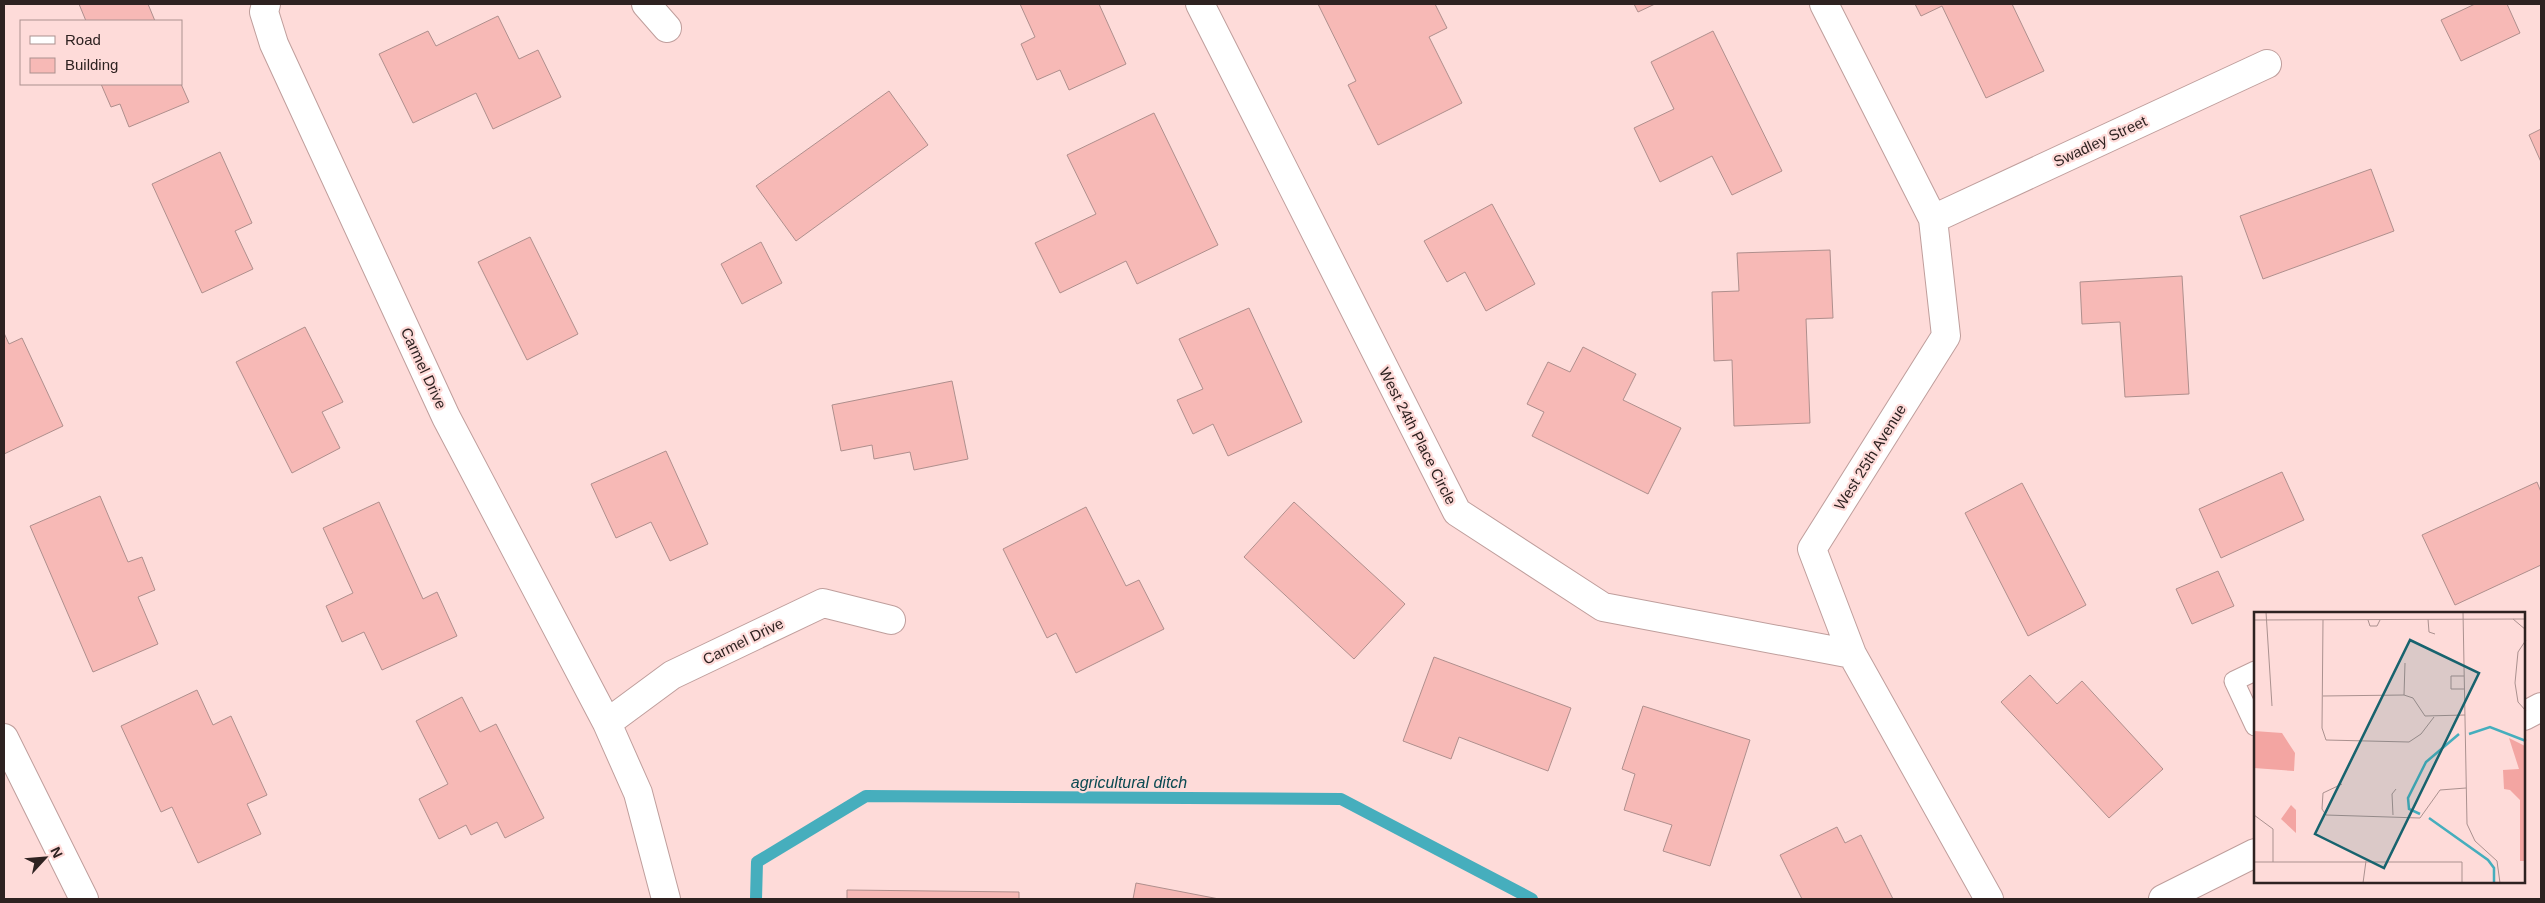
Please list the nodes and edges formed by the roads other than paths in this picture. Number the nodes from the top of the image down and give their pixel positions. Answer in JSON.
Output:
{"nodes":[{"id":1,"x":266,"y":4,"type":"edge"},
{"id":2,"x":646,"y":4,"type":"edge"},
{"id":3,"x":1200,"y":4,"type":"edge"},
{"id":4,"x":1824,"y":4,"type":"edge"},
{"id":5,"x":667,"y":28,"type":"dead end"},
{"id":6,"x":2267,"y":64,"type":"dead end"},
{"id":7,"x":1933,"y":219,"type":"junction"},
{"id":8,"x":891,"y":620,"type":"dead end"},
{"id":9,"x":1852,"y":654,"type":"junction"},
{"id":10,"x":2254,"y":671,"type":"edge"},
{"id":11,"x":2541,"y":707,"type":"edge"},
{"id":12,"x":2525,"y":715,"type":"edge"},
{"id":13,"x":607,"y":723,"type":"junction"},
{"id":14,"x":2254,"y":724,"type":"edge"},
{"id":15,"x":4,"y":738,"type":"edge"},
{"id":16,"x":2254,"y":853,"type":"edge"},
{"id":17,"x":84,"y":899,"type":"edge"},
{"id":18,"x":666,"y":899,"type":"edge"},
{"id":19,"x":1989,"y":899,"type":"edge"},
{"id":20,"x":2163,"y":899,"type":"edge"}],
"edges":[{"from":1,"to":13,"type":"street","name":"Carmel Drive"},
{"from":2,"to":5,"type":"street"},
{"from":3,"to":9,"type":"street","name":"West 24th Place Circle"},
{"from":4,"to":7,"type":"street","name":"West 25th Avenue"},
{"from":6,"to":7,"type":"street","name":"Swadley Street"},
{"from":7,"to":9,"type":"street","name":"West 25th Avenue"},
{"from":8,"to":13,"type":"street","name":"Carmel Drive"},
{"from":9,"to":19,"type":"street","name":"West 25th Avenue"},
{"from":10,"to":14,"type":"lane"},
{"from":11,"to":12,"type":"street"},
{"from":13,"to":18,"type":"street","name":"Carmel Drive"},
{"from":15,"to":17,"type":"street"},
{"from":16,"to":20,"type":"street"}]}
